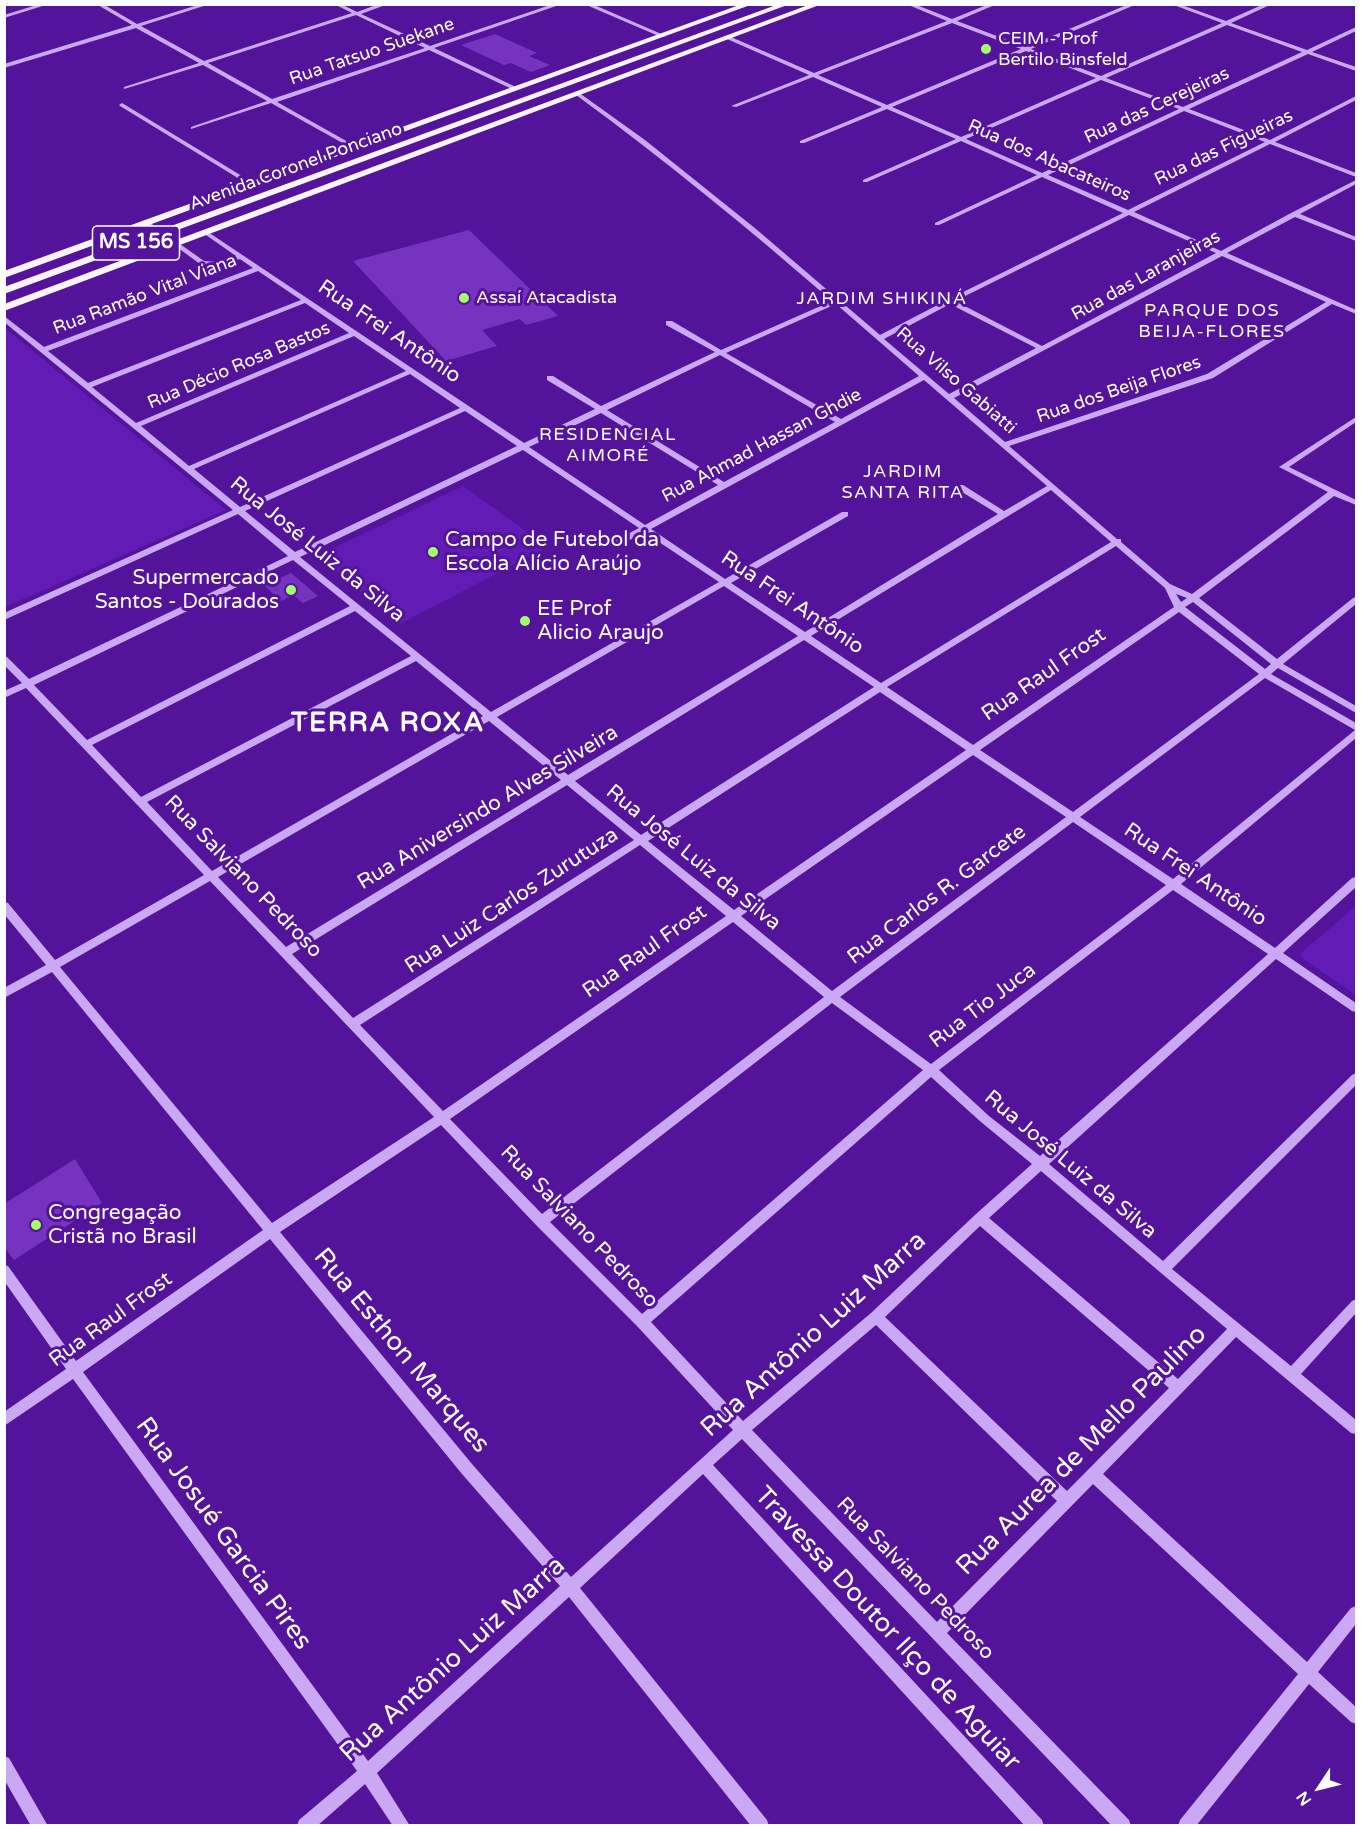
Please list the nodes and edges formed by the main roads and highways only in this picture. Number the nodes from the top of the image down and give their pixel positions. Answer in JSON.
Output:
{"nodes":[{"id":1,"x":750,"y":4,"type":"edge"},
{"id":2,"x":773,"y":4,"type":"edge"},
{"id":3,"x":787,"y":4,"type":"edge"},
{"id":4,"x":819,"y":4,"type":"edge"},
{"id":5,"x":718,"y":16,"type":"junction"},
{"id":6,"x":736,"y":20,"type":"junction"},
{"id":7,"x":611,"y":69,"type":"junction"},
{"id":8,"x":578,"y":94,"type":"junction"},
{"id":9,"x":427,"y":136,"type":"junction"},
{"id":10,"x":341,"y":158,"type":"junction"},
{"id":11,"x":384,"y":166,"type":"junction"},
{"id":12,"x":281,"y":204,"type":"junction"},
{"id":13,"x":239,"y":205,"type":"junction"},
{"id":14,"x":194,"y":219,"type":"junction"},
{"id":15,"x":159,"y":232,"type":"junction"},
{"id":16,"x":4,"y":275,"type":"edge"},
{"id":17,"x":4,"y":285,"type":"edge"},
{"id":18,"x":64,"y":286,"type":"junction"},
{"id":19,"x":4,"y":293,"type":"edge"},
{"id":20,"x":4,"y":308,"type":"edge"}],
"edges":[{"from":1,"to":5,"type":"main road"},
{"from":2,"to":6,"type":"main road"},
{"from":3,"to":6,"type":"main road"},
{"from":4,"to":8,"type":"main road"},
{"from":5,"to":6,"type":"main road"},
{"from":5,"to":10,"type":"main road"},
{"from":6,"to":7,"type":"main road","name":"Avenida Coronel Ponciano"},
{"from":6,"to":10,"type":"main road","name":"Avenida Coronel Ponciano"},
{"from":7,"to":8,"type":"main road"},
{"from":7,"to":9,"type":"main road","name":"Avenida Coronel Ponciano","number":"MS 156"},
{"from":8,"to":11,"type":"main road"},
{"from":9,"to":11,"type":"main road"},
{"from":9,"to":13,"type":"main road","name":"Avenida Coronel Ponciano","number":"MS 156"},
{"from":10,"to":14,"type":"main road"},
{"from":10,"to":16,"type":"main road"},
{"from":11,"to":12,"type":"main road"},
{"from":12,"to":13,"type":"main road"},
{"from":12,"to":18,"type":"main road"},
{"from":13,"to":14,"type":"main road","name":"Avenida Coronel Ponciano","number":"MS 156"},
{"from":14,"to":15,"type":"main road","name":"Avenida Coronel Ponciano","number":"MS 156"},
{"from":15,"to":17,"type":"main road"},
{"from":15,"to":19,"type":"main road","name":"Avenida Coronel Ponciano","number":"MS 156"},
{"from":18,"to":19,"type":"main road"},
{"from":18,"to":20,"type":"main road"}]}
